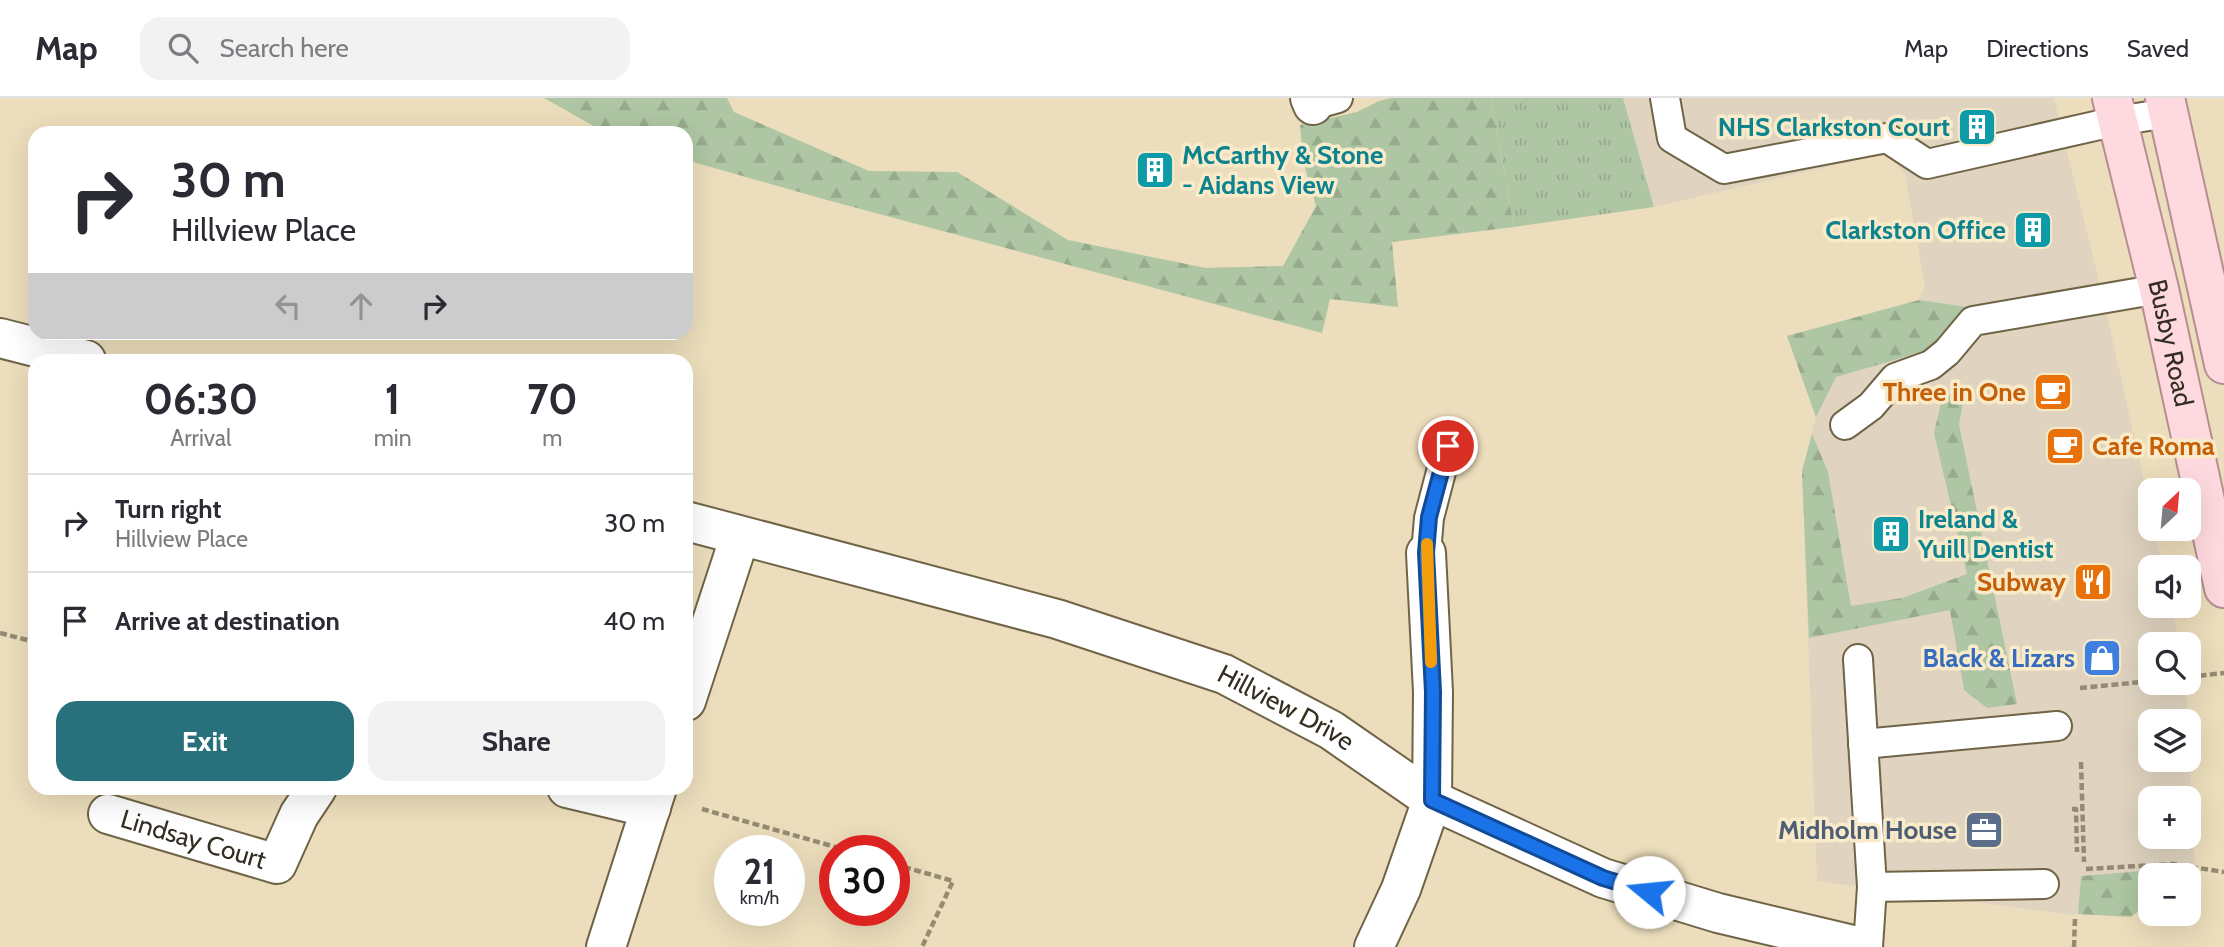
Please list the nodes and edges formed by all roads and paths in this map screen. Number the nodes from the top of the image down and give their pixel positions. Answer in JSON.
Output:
{"nodes":[{"id":1,"x":1665,"y":98,"type":"edge"},
{"id":2,"x":2166,"y":105,"type":"edge"},
{"id":3,"x":2115,"y":109,"type":"edge"},
{"id":4,"x":2159,"y":289,"type":"junction"},
{"id":5,"x":0,"y":338,"type":"edge"},
{"id":6,"x":63,"y":354,"type":"edge"},
{"id":7,"x":2224,"y":364,"type":"edge"},
{"id":8,"x":1845,"y":425,"type":"dead end"},
{"id":9,"x":1448,"y":446,"type":"dead end"},
{"id":10,"x":693,"y":523,"type":"edge"},
{"id":11,"x":740,"y":536,"type":"junction"},
{"id":12,"x":1426,"y":553,"type":"joint"},
{"id":13,"x":2224,"y":587,"type":"edge"},
{"id":14,"x":0,"y":633,"type":"edge"},
{"id":15,"x":28,"y":640,"type":"edge"},
{"id":16,"x":1858,"y":659,"type":"dead end"},
{"id":17,"x":2224,"y":673,"type":"edge"},
{"id":18,"x":2201,"y":676,"type":"edge"},
{"id":19,"x":693,"y":680,"type":"edge"},
{"id":20,"x":2138,"y":682,"type":"edge"},
{"id":21,"x":2073,"y":689,"type":"dead end"},
{"id":22,"x":2057,"y":726,"type":"dead end"},
{"id":23,"x":1863,"y":744,"type":"junction"},
{"id":24,"x":2080,"y":755,"type":"dead end"},
{"id":25,"x":312,"y":795,"type":"edge"},
{"id":26,"x":635,"y":795,"type":"edge"},
{"id":27,"x":654,"y":797,"type":"edge"},
{"id":28,"x":1432,"y":800,"type":"junction"},
{"id":29,"x":108,"y":814,"type":"dead end"},
{"id":30,"x":819,"y":843,"type":"edge"},
{"id":31,"x":910,"y":869,"type":"edge"},
{"id":32,"x":2224,"y":872,"type":"edge"},
{"id":33,"x":2044,"y":884,"type":"dead end"},
{"id":34,"x":1872,"y":887,"type":"junction"},
{"id":35,"x":1848,"y":946,"type":"edge"},
{"id":36,"x":606,"y":947,"type":"edge"},
{"id":37,"x":922,"y":947,"type":"edge"},
{"id":38,"x":1374,"y":947,"type":"edge"}],
"edges":[{"from":1,"to":3,"type":"lane"},
{"from":2,"to":3,"type":"lane"},
{"from":2,"to":7,"type":"main road","name":"Busby Road"},
{"from":3,"to":4,"type":"main road","name":"Busby Road"},
{"from":4,"to":8,"type":"lane"},
{"from":4,"to":13,"type":"main road","name":"Busby Road"},
{"from":5,"to":6,"type":"street"},
{"from":9,"to":12,"type":"lane"},
{"from":10,"to":11,"type":"street","name":"Hillview Drive"},
{"from":11,"to":19,"type":"street"},
{"from":11,"to":28,"type":"street","name":"Hillview Drive"},
{"from":12,"to":28,"type":"street"},
{"from":14,"to":15,"type":"path"},
{"from":16,"to":23,"type":"lane"},
{"from":17,"to":18,"type":"path"},
{"from":20,"to":21,"type":"path"},
{"from":22,"to":23,"type":"lane"},
{"from":23,"to":34,"type":"lane"},
{"from":24,"to":32,"type":"path"},
{"from":25,"to":29,"type":"street","name":"Lindsay Court"},
{"from":26,"to":27,"type":"street"},
{"from":27,"to":30,"type":"path"},
{"from":27,"to":36,"type":"street"},
{"from":28,"to":35,"type":"street","name":"Hillview Drive"},
{"from":28,"to":38,"type":"street"},
{"from":31,"to":37,"type":"path"},
{"from":33,"to":34,"type":"lane"},
{"from":34,"to":35,"type":"lane"}]}
